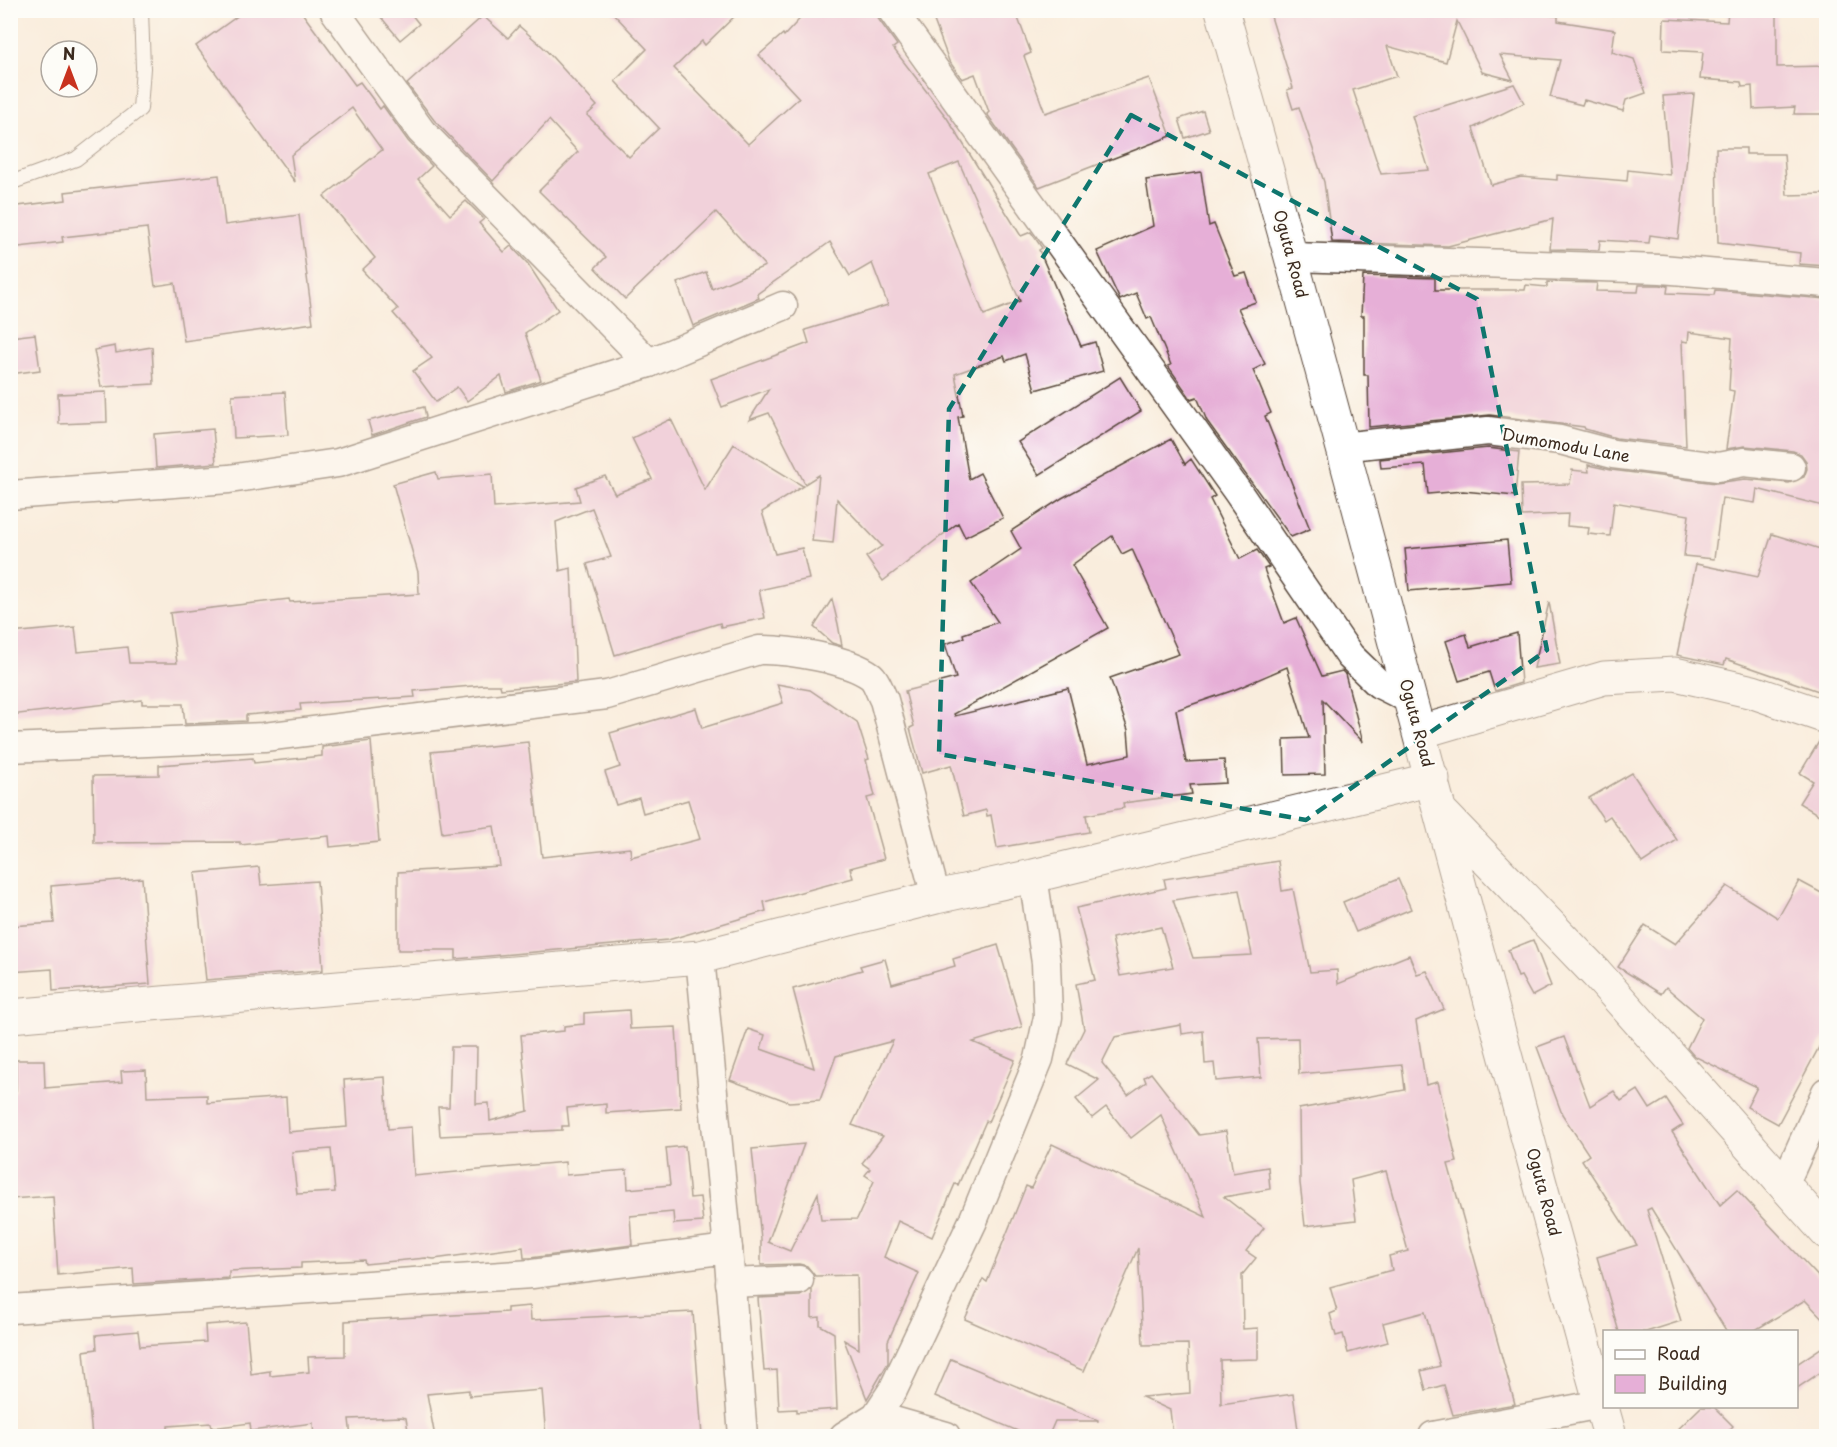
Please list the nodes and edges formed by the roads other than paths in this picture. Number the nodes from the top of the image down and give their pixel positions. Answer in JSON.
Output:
{"nodes":[{"id":1,"x":141,"y":10,"type":"edge"},
{"id":2,"x":334,"y":10,"type":"edge"},
{"id":3,"x":892,"y":10,"type":"edge"},
{"id":4,"x":1222,"y":10,"type":"edge"},
{"id":5,"x":10,"y":183,"type":"edge"},
{"id":6,"x":1293,"y":257,"type":"junction"},
{"id":7,"x":1827,"y":284,"type":"edge"},
{"id":8,"x":783,"y":306,"type":"dead end"},
{"id":9,"x":649,"y":363,"type":"junction"},
{"id":10,"x":1341,"y":447,"type":"junction"},
{"id":11,"x":1791,"y":467,"type":"dead end"},
{"id":12,"x":10,"y":495,"type":"edge"},
{"id":13,"x":1411,"y":700,"type":"junction"},
{"id":14,"x":1827,"y":717,"type":"edge"},
{"id":15,"x":1420,"y":732,"type":"junction"},
{"id":16,"x":10,"y":748,"type":"edge"},
{"id":17,"x":1433,"y":779,"type":"junction"},
{"id":18,"x":1442,"y":813,"type":"junction"},
{"id":19,"x":1033,"y":876,"type":"junction"},
{"id":20,"x":936,"y":897,"type":"junction"},
{"id":21,"x":700,"y":957,"type":"junction"},
{"id":22,"x":10,"y":1016,"type":"edge"},
{"id":23,"x":1827,"y":1092,"type":"edge"},
{"id":24,"x":1785,"y":1185,"type":"junction"},
{"id":25,"x":1827,"y":1232,"type":"edge"},
{"id":26,"x":728,"y":1250,"type":"junction"},
{"id":27,"x":799,"y":1280,"type":"dead end"},
{"id":28,"x":730,"y":1283,"type":"junction"},
{"id":29,"x":10,"y":1309,"type":"edge"},
{"id":30,"x":1601,"y":1404,"type":"junction"},
{"id":31,"x":876,"y":1416,"type":"junction"},
{"id":32,"x":743,"y":1437,"type":"edge"},
{"id":33,"x":844,"y":1437,"type":"edge"},
{"id":34,"x":946,"y":1437,"type":"edge"},
{"id":35,"x":1433,"y":1437,"type":"edge"},
{"id":36,"x":1610,"y":1437,"type":"edge"}],
"edges":[{"from":1,"to":5,"type":"lane"},
{"from":2,"to":9,"type":"street"},
{"from":3,"to":13,"type":"street"},
{"from":4,"to":6,"type":"street","name":"Oguta Road"},
{"from":6,"to":7,"type":"street"},
{"from":6,"to":10,"type":"street","name":"Oguta Road"},
{"from":8,"to":9,"type":"street"},
{"from":9,"to":12,"type":"street"},
{"from":10,"to":11,"type":"street","name":"Dumomodu Lane"},
{"from":10,"to":13,"type":"street","name":"Oguta Road"},
{"from":13,"to":15,"type":"street","name":"Oguta Road"},
{"from":14,"to":15,"type":"street"},
{"from":15,"to":17,"type":"street","name":"Oguta Road"},
{"from":16,"to":20,"type":"street"},
{"from":17,"to":18,"type":"street","name":"Oguta Road"},
{"from":17,"to":19,"type":"street"},
{"from":18,"to":24,"type":"street"},
{"from":18,"to":30,"type":"street","name":"Oguta Road"},
{"from":19,"to":20,"type":"street"},
{"from":19,"to":31,"type":"street"},
{"from":20,"to":21,"type":"street"},
{"from":21,"to":22,"type":"street"},
{"from":21,"to":26,"type":"street"},
{"from":23,"to":24,"type":"street"},
{"from":24,"to":25,"type":"street"},
{"from":26,"to":28,"type":"street"},
{"from":26,"to":29,"type":"street"},
{"from":27,"to":28,"type":"street"},
{"from":28,"to":32,"type":"street"},
{"from":30,"to":35,"type":"street"},
{"from":30,"to":36,"type":"street","name":"Oguta Road"},
{"from":31,"to":33,"type":"street"},
{"from":31,"to":34,"type":"street"}]}
